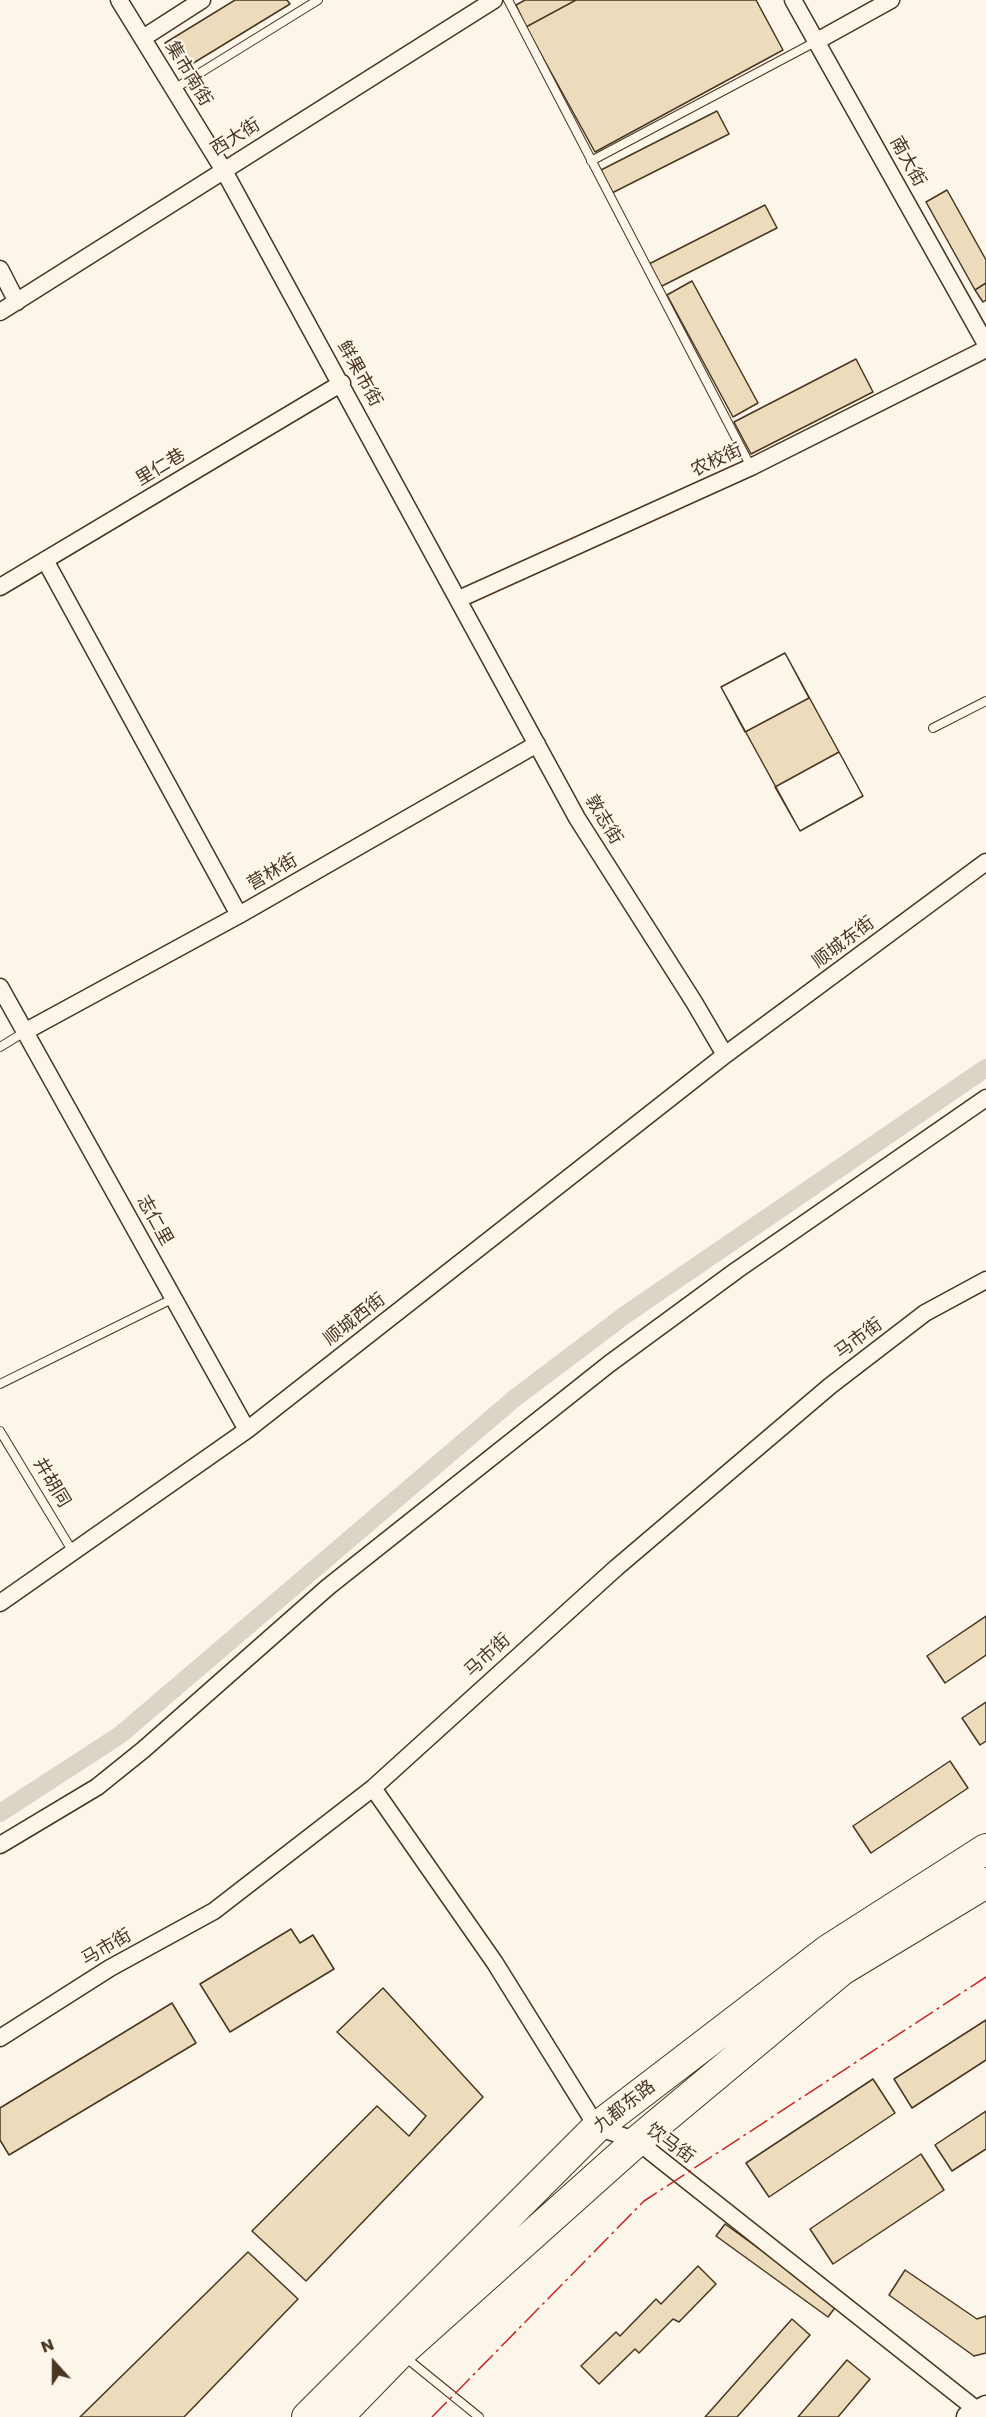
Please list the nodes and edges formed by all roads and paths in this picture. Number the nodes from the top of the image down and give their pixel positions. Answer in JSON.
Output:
{"nodes":[{"id":1,"x":119,"y":0,"type":"edge"},
{"id":2,"x":202,"y":0,"type":"edge"},
{"id":3,"x":318,"y":0,"type":"edge"},
{"id":4,"x":494,"y":0,"type":"edge"},
{"id":5,"x":508,"y":0,"type":"edge"},
{"id":6,"x":793,"y":0,"type":"edge"},
{"id":7,"x":891,"y":0,"type":"edge"},
{"id":8,"x":307,"y":3,"type":"edge"},
{"id":9,"x":143,"y":38,"type":"junction"},
{"id":10,"x":817,"y":41,"type":"junction"},
{"id":11,"x":174,"y":89,"type":"junction"},
{"id":12,"x":591,"y":161,"type":"junction"},
{"id":13,"x":223,"y":169,"type":"junction"},
{"id":14,"x":0,"y":269,"type":"edge"},
{"id":15,"x":17,"y":302,"type":"junction"},
{"id":16,"x":0,"y":312,"type":"edge"},
{"id":17,"x":986,"y":344,"type":"edge"},
{"id":18,"x":986,"y":349,"type":"edge"},
{"id":19,"x":342,"y":384,"type":"junction"},
{"id":20,"x":751,"y":467,"type":"junction"},
{"id":21,"x":45,"y":560,"type":"junction"},
{"id":22,"x":0,"y":587,"type":"edge"},
{"id":23,"x":459,"y":599,"type":"junction"},
{"id":24,"x":986,"y":701,"type":"edge"},
{"id":25,"x":933,"y":728,"type":"dead end"},
{"id":26,"x":537,"y":744,"type":"junction"},
{"id":27,"x":986,"y":862,"type":"edge"},
{"id":28,"x":239,"y":915,"type":"junction"},
{"id":29,"x":0,"y":987,"type":"edge"},
{"id":30,"x":26,"y":1032,"type":"junction"},
{"id":31,"x":0,"y":1047,"type":"edge"},
{"id":32,"x":725,"y":1055,"type":"junction"},
{"id":33,"x":986,"y":1098,"type":"edge"},
{"id":34,"x":986,"y":1280,"type":"edge"},
{"id":35,"x":174,"y":1298,"type":"junction"},
{"id":36,"x":0,"y":1384,"type":"edge"},
{"id":37,"x":247,"y":1430,"type":"junction"},
{"id":38,"x":0,"y":1431,"type":"edge"},
{"id":39,"x":73,"y":1552,"type":"junction"},
{"id":40,"x":0,"y":1603,"type":"edge"},
{"id":41,"x":373,"y":1788,"type":"junction"},
{"id":42,"x":0,"y":1845,"type":"edge"},
{"id":43,"x":986,"y":1849,"type":"edge"},
{"id":44,"x":986,"y":1883,"type":"edge"},
{"id":45,"x":0,"y":2038,"type":"edge"},
{"id":46,"x":597,"y":2127,"type":"junction"},
{"id":47,"x":637,"y":2141,"type":"junction"},
{"id":48,"x":400,"y":2353,"type":"junction"},
{"id":49,"x":977,"y":2411,"type":"edge"},
{"id":50,"x":307,"y":2417,"type":"edge"},
{"id":51,"x":338,"y":2417,"type":"edge"},
{"id":52,"x":479,"y":2417,"type":"edge"}],
"edges":[{"from":1,"to":9,"type":"street","name":"集市南街"},
{"from":2,"to":9,"type":"street"},
{"from":3,"to":8,"type":"lane"},
{"from":4,"to":13,"type":"street","name":"西大街"},
{"from":5,"to":12,"type":"lane"},
{"from":6,"to":10,"type":"street","name":"南大街"},
{"from":7,"to":10,"type":"street"},
{"from":8,"to":11,"type":"lane"},
{"from":9,"to":11,"type":"street","name":"集市南街"},
{"from":10,"to":12,"type":"lane"},
{"from":10,"to":17,"type":"street","name":"南大街"},
{"from":11,"to":13,"type":"street","name":"集市南街"},
{"from":12,"to":20,"type":"lane"},
{"from":13,"to":15,"type":"street","name":"西大街"},
{"from":13,"to":19,"type":"street","name":"鲜果市街"},
{"from":14,"to":15,"type":"street"},
{"from":15,"to":16,"type":"street","name":"西大街"},
{"from":18,"to":20,"type":"street","name":"农校街"},
{"from":19,"to":21,"type":"street","name":"里仁巷"},
{"from":19,"to":23,"type":"street","name":"鲜果市街"},
{"from":20,"to":23,"type":"street","name":"农校街"},
{"from":21,"to":22,"type":"street","name":"里仁巷"},
{"from":21,"to":28,"type":"street"},
{"from":23,"to":26,"type":"street","name":"敦志街"},
{"from":24,"to":25,"type":"lane"},
{"from":26,"to":28,"type":"street","name":"营林街"},
{"from":26,"to":32,"type":"street","name":"敦志街"},
{"from":27,"to":32,"type":"street","name":"顺城东街"},
{"from":28,"to":30,"type":"street","name":"营林街"},
{"from":29,"to":30,"type":"street","name":"志仁里"},
{"from":30,"to":31,"type":"lane"},
{"from":30,"to":35,"type":"street","name":"志仁里"},
{"from":32,"to":37,"type":"street","name":"顺城西街"},
{"from":33,"to":42,"type":"street"},
{"from":34,"to":41,"type":"street","name":"马市街"},
{"from":35,"to":36,"type":"lane"},
{"from":35,"to":37,"type":"street","name":"志仁里"},
{"from":37,"to":39,"type":"street","name":"顺城西街"},
{"from":38,"to":39,"type":"lane","name":"井胡同"},
{"from":39,"to":40,"type":"street","name":"顺城西街"},
{"from":41,"to":45,"type":"street","name":"马市街"},
{"from":41,"to":46,"type":"street"},
{"from":43,"to":46,"type":"highway","name":"九都东路"},
{"from":44,"to":47,"type":"highway","name":"九都东路"},
{"from":46,"to":47,"type":"street","name":"饮马街"},
{"from":46,"to":50,"type":"highway","name":"九都东路"},
{"from":47,"to":48,"type":"highway","name":"九都东路"},
{"from":47,"to":49,"type":"street","name":"饮马街"},
{"from":48,"to":51,"type":"highway","name":"九都东路"},
{"from":48,"to":52,"type":"lane"}]}
